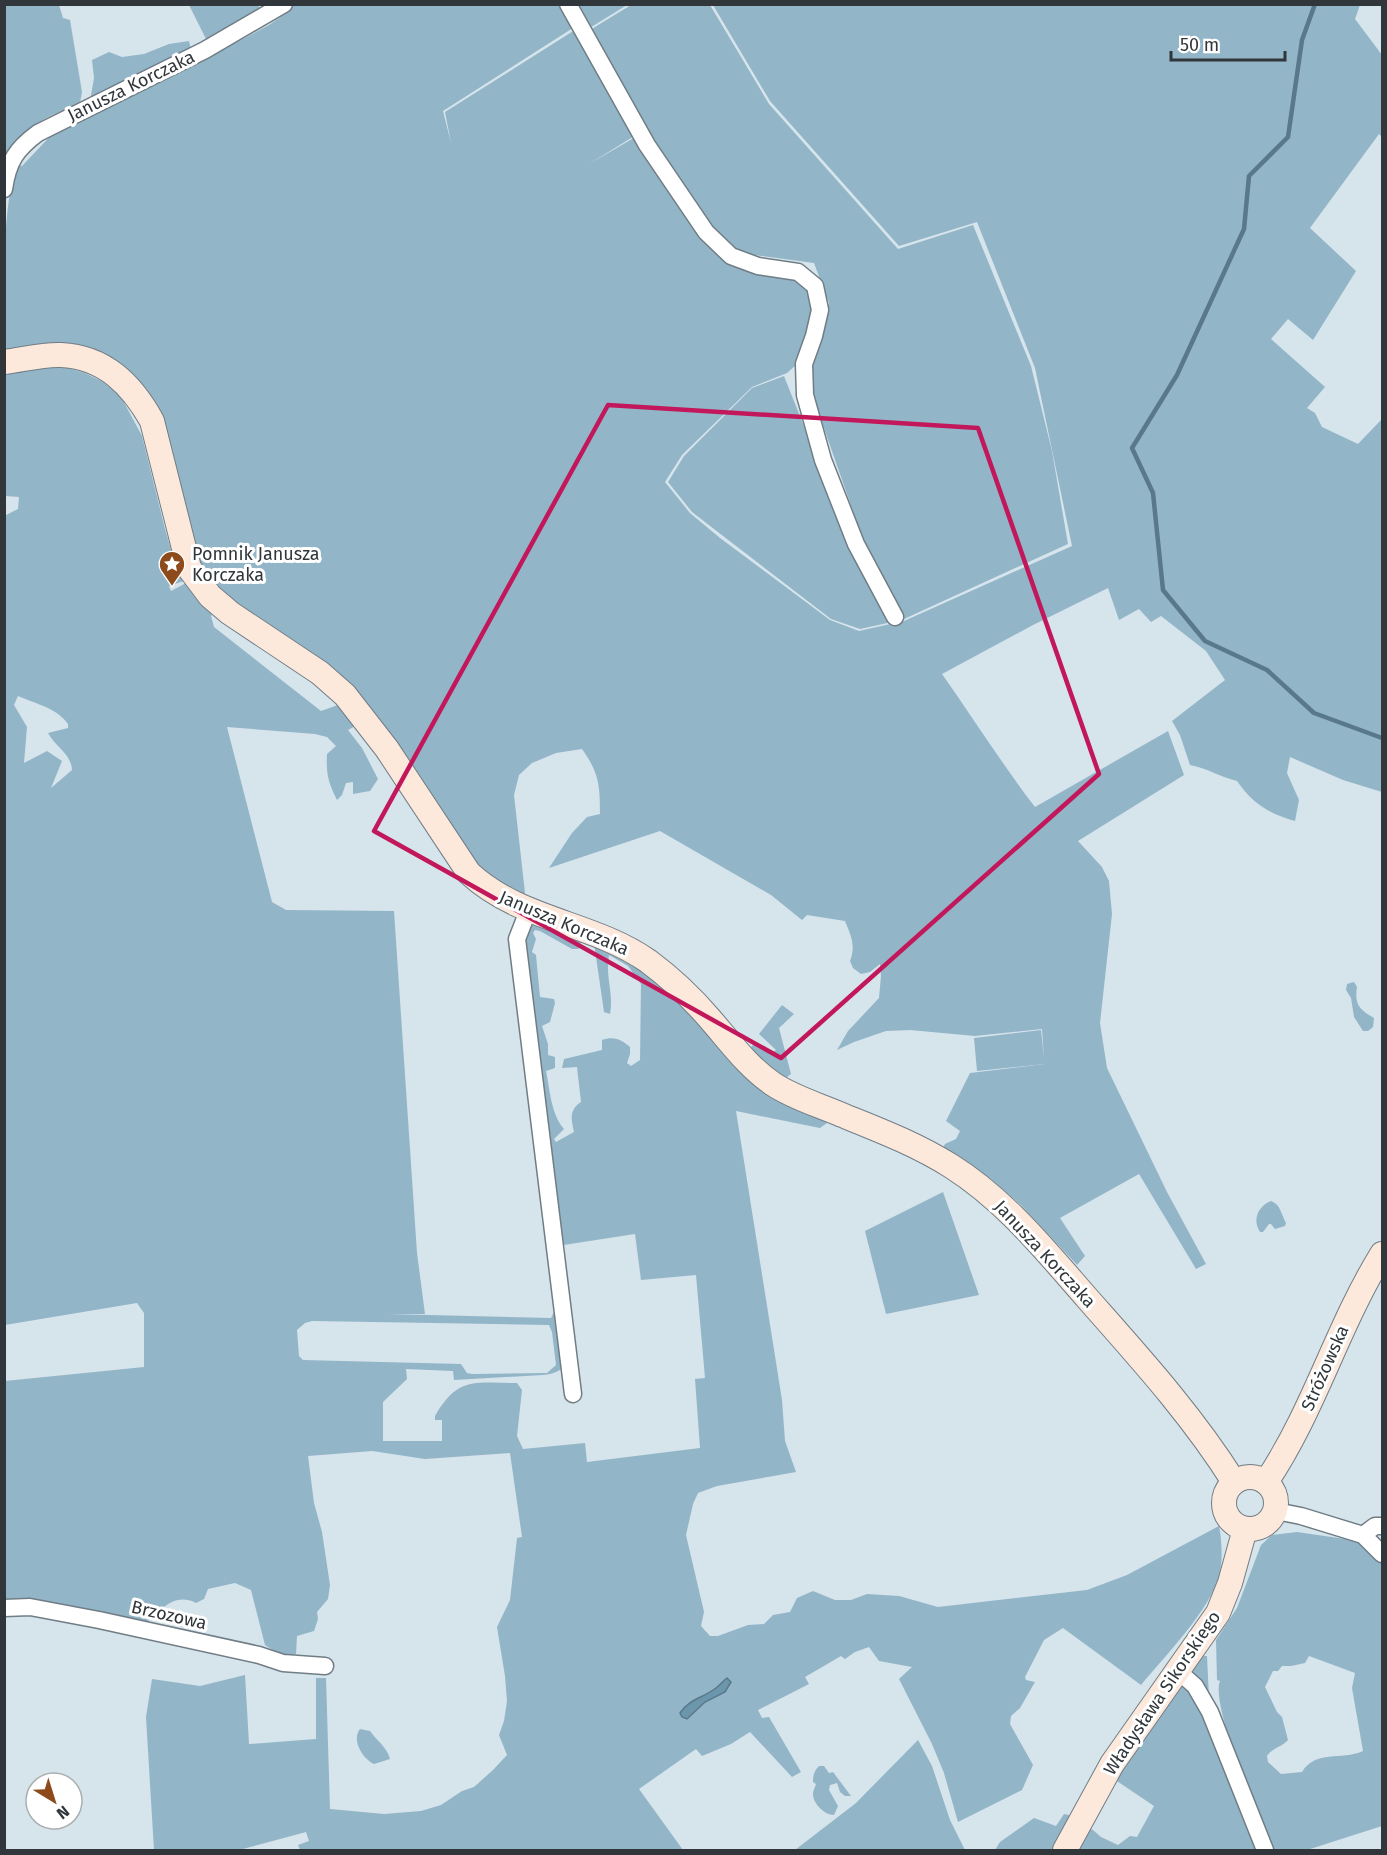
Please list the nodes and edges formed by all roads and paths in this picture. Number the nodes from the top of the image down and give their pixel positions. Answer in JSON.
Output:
{"nodes":[{"id":1,"x":284,"y":4,"type":"edge"},
{"id":2,"x":568,"y":4,"type":"edge"},
{"id":3,"x":4,"y":189,"type":"edge"},
{"id":4,"x":4,"y":362,"type":"edge"},
{"id":5,"x":895,"y":617,"type":"dead end"},
{"id":6,"x":528,"y":911,"type":"junction"},
{"id":7,"x":1383,"y":1254,"type":"edge"},
{"id":8,"x":573,"y":1394,"type":"dead end"},
{"id":9,"x":1234,"y":1482,"type":"junction"},
{"id":10,"x":1266,"y":1482,"type":"junction"},
{"id":11,"x":1276,"y":1511,"type":"junction"},
{"id":12,"x":1383,"y":1526,"type":"edge"},
{"id":13,"x":1245,"y":1529,"type":"junction"},
{"id":14,"x":1363,"y":1535,"type":"junction"},
{"id":15,"x":1383,"y":1554,"type":"edge"},
{"id":16,"x":4,"y":1608,"type":"edge"},
{"id":17,"x":324,"y":1666,"type":"dead end"},
{"id":18,"x":1178,"y":1671,"type":"junction"},
{"id":19,"x":1065,"y":1851,"type":"edge"},
{"id":20,"x":1265,"y":1851,"type":"edge"}],
"edges":[{"from":1,"to":3,"type":"street","name":"Janusza Korczaka"},
{"from":2,"to":5,"type":"street"},
{"from":4,"to":6,"type":"street","name":"Janusza Korczaka"},
{"from":6,"to":8,"type":"street"},
{"from":6,"to":9,"type":"street","name":"Janusza Korczaka"},
{"from":7,"to":10,"type":"street","name":"Stróżowska"},
{"from":9,"to":10,"type":"street"},
{"from":9,"to":13,"type":"street"},
{"from":10,"to":11,"type":"street"},
{"from":11,"to":13,"type":"street"},
{"from":11,"to":14,"type":"street"},
{"from":12,"to":14,"type":"street"},
{"from":13,"to":18,"type":"street","name":"Władysława Sikorskiego"},
{"from":14,"to":15,"type":"street"},
{"from":16,"to":17,"type":"street","name":"Brzozowa"},
{"from":18,"to":19,"type":"street","name":"Władysława Sikorskiego"},
{"from":18,"to":20,"type":"street"}]}
